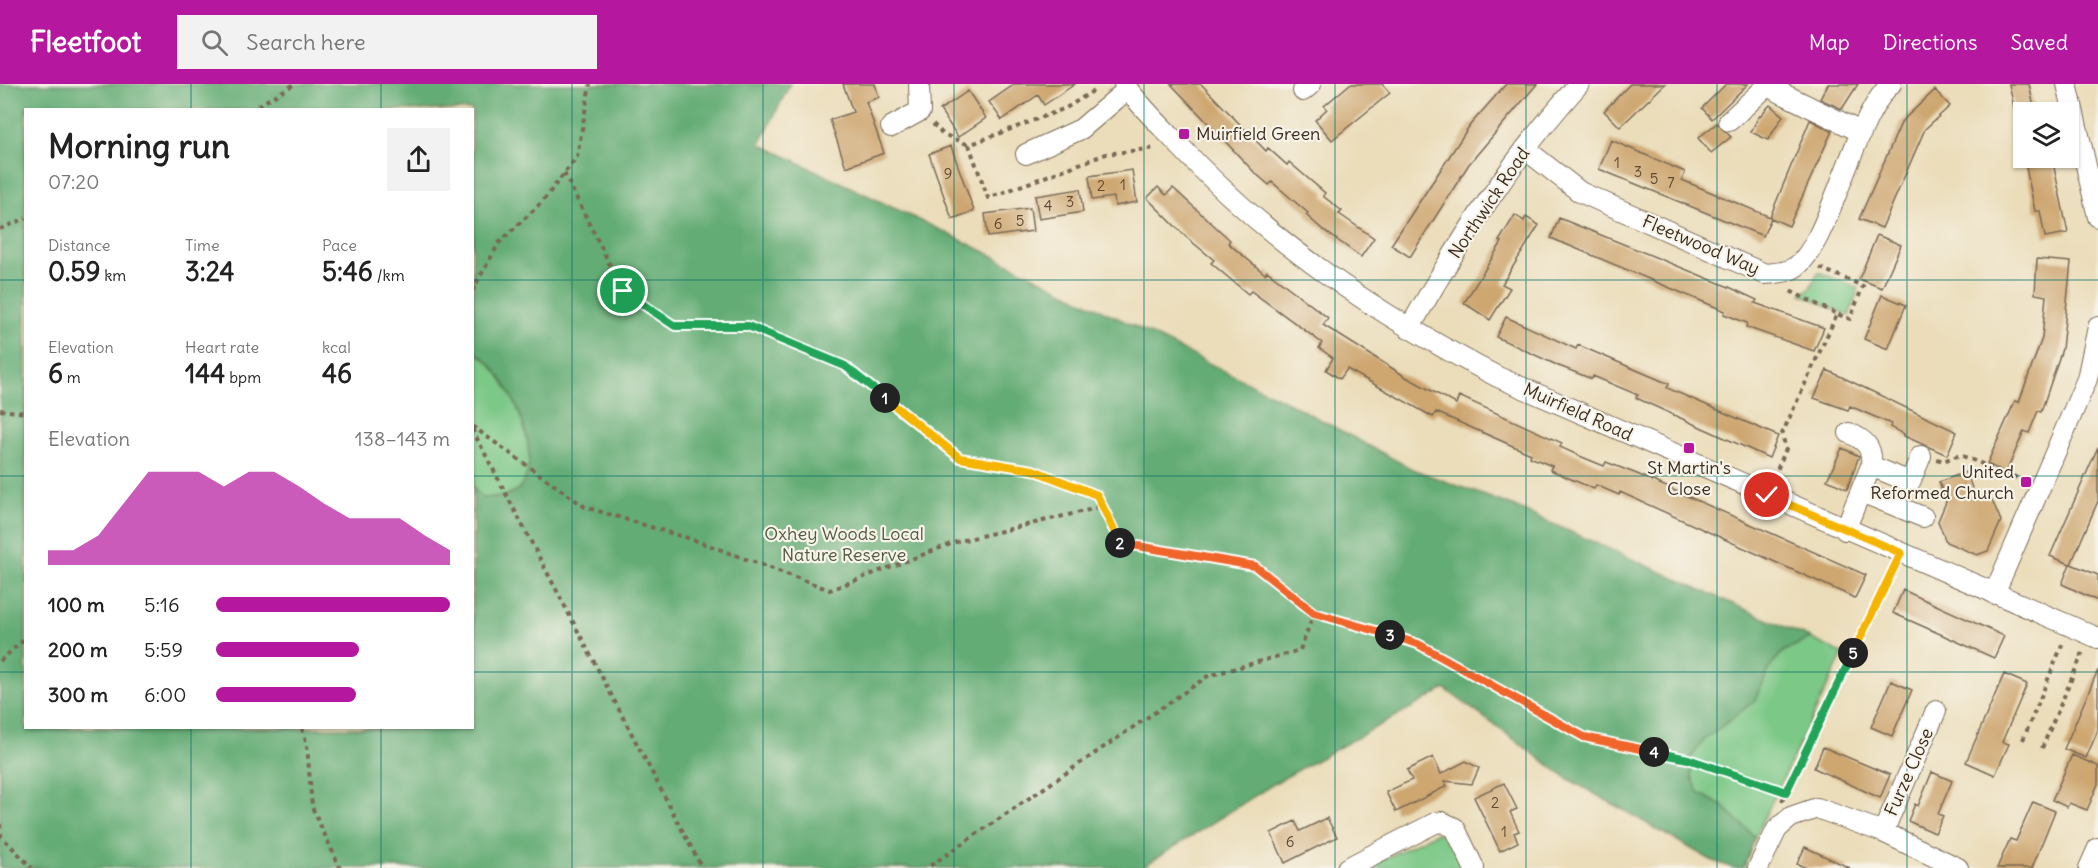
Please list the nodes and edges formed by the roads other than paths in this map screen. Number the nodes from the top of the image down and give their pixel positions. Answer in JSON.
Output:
{"nodes":[{"id":1,"x":919,"y":84,"type":"edge"},
{"id":2,"x":1579,"y":84,"type":"edge"},
{"id":3,"x":1891,"y":84,"type":"edge"},
{"id":4,"x":2067,"y":84,"type":"edge"},
{"id":5,"x":1126,"y":86,"type":"edge"},
{"id":6,"x":1729,"y":122,"type":"dead end"},
{"id":7,"x":891,"y":127,"type":"dead end"},
{"id":8,"x":1861,"y":132,"type":"junction"},
{"id":9,"x":1525,"y":149,"type":"junction"},
{"id":10,"x":1026,"y":154,"type":"dead end"},
{"id":11,"x":2098,"y":217,"type":"edge"},
{"id":12,"x":2098,"y":327,"type":"edge"},
{"id":13,"x":1410,"y":329,"type":"junction"},
{"id":14,"x":1849,"y":433,"type":"dead end"},
{"id":15,"x":1921,"y":456,"type":"road end"},
{"id":16,"x":1871,"y":466,"type":"junction"},
{"id":17,"x":1860,"y":492,"type":"junction"},
{"id":18,"x":1923,"y":517,"type":"dead end"},
{"id":19,"x":1845,"y":530,"type":"junction"},
{"id":20,"x":1994,"y":594,"type":"junction"},
{"id":21,"x":2094,"y":637,"type":"edge"},
{"id":22,"x":1936,"y":711,"type":"dead end"},
{"id":23,"x":1882,"y":832,"type":"junction"},
{"id":24,"x":2098,"y":848,"type":"edge"},
{"id":25,"x":1347,"y":868,"type":"edge"},
{"id":26,"x":1474,"y":868,"type":"edge"},
{"id":27,"x":1758,"y":868,"type":"edge"},
{"id":28,"x":1958,"y":868,"type":"edge"},
{"id":29,"x":2089,"y":868,"type":"edge"}],
"edges":[{"from":1,"to":7,"type":"street"},
{"from":2,"to":9,"type":"street","name":"Northwick Road"},
{"from":3,"to":8,"type":"street"},
{"from":4,"to":11,"type":"street"},
{"from":5,"to":10,"type":"street"},
{"from":5,"to":13,"type":"street","name":"Muirfield Road"},
{"from":6,"to":8,"type":"street"},
{"from":8,"to":9,"type":"street","name":"Fleetwood Way"},
{"from":9,"to":13,"type":"street","name":"Northwick Road"},
{"from":12,"to":20,"type":"street"},
{"from":13,"to":19,"type":"street","name":"Muirfield Road"},
{"from":14,"to":16,"type":"street"},
{"from":15,"to":16,"type":"street"},
{"from":16,"to":17,"type":"street"},
{"from":17,"to":18,"type":"street"},
{"from":17,"to":19,"type":"street"},
{"from":19,"to":20,"type":"street","name":"Muirfield Road"},
{"from":20,"to":21,"type":"street","name":"Muirfield Road"},
{"from":22,"to":23,"type":"street","name":"Furze Close"},
{"from":23,"to":27,"type":"street","name":"Furze Close"},
{"from":23,"to":28,"type":"street","name":"Furze Close"},
{"from":24,"to":29,"type":"street"},
{"from":25,"to":26,"type":"street"}]}
